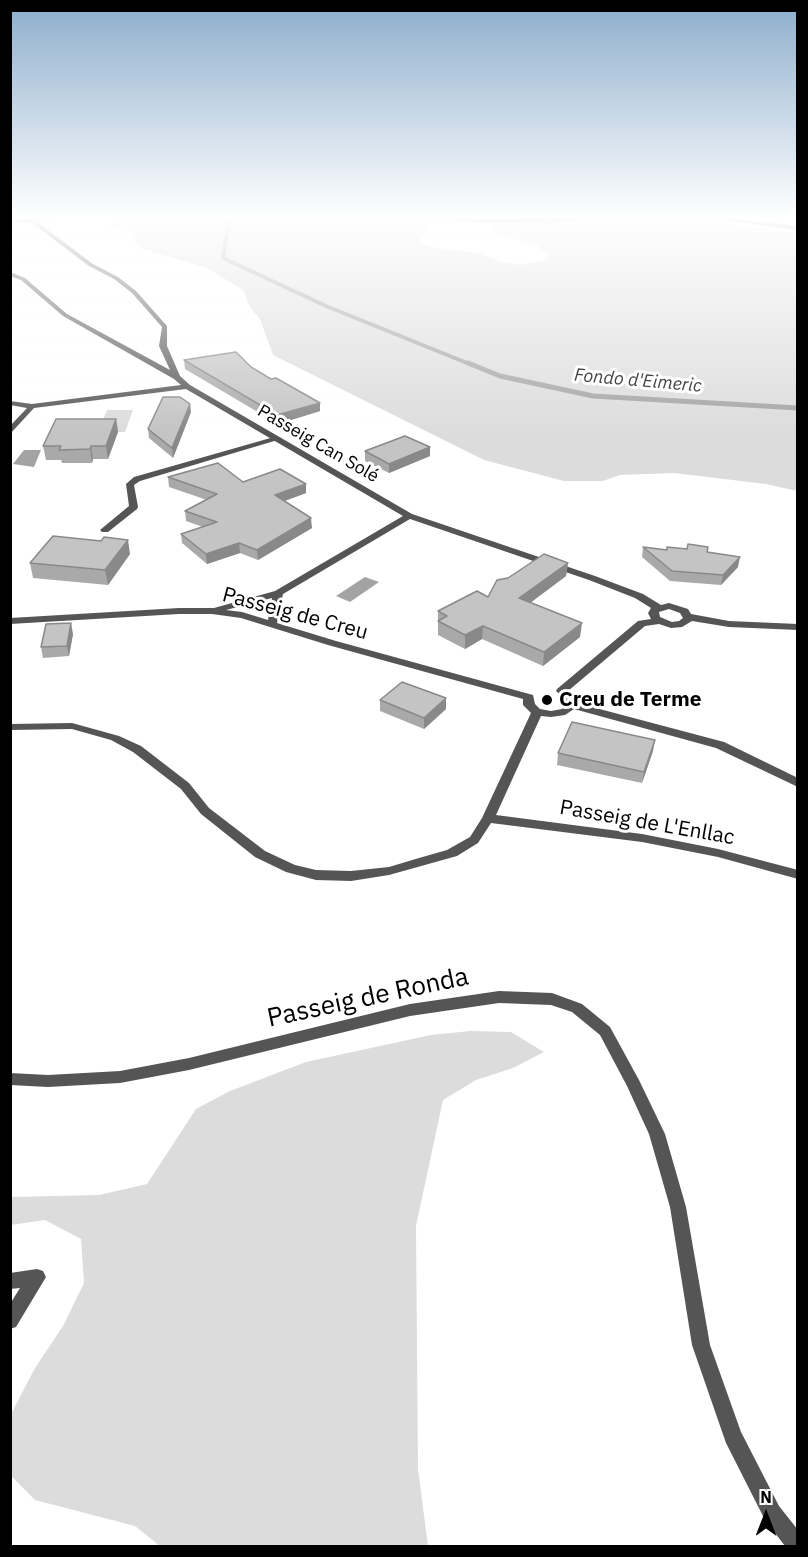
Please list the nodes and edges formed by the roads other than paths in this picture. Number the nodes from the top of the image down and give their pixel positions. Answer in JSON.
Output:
{"nodes":[{"id":1,"x":34,"y":289,"type":"edge"},
{"id":2,"x":129,"y":289,"type":"edge"},
{"id":3,"x":177,"y":377,"type":"junction"},
{"id":4,"x":187,"y":387,"type":"junction"},
{"id":5,"x":10,"y":403,"type":"edge"},
{"id":6,"x":32,"y":406,"type":"junction"},
{"id":7,"x":10,"y":432,"type":"edge"},
{"id":8,"x":277,"y":439,"type":"junction"},
{"id":9,"x":409,"y":516,"type":"junction"},
{"id":10,"x":105,"y":530,"type":"dead end"},
{"id":11,"x":278,"y":593,"type":"junction"},
{"id":12,"x":658,"y":608,"type":"junction"},
{"id":13,"x":212,"y":611,"type":"junction"},
{"id":14,"x":688,"y":617,"type":"junction"},
{"id":15,"x":10,"y":621,"type":"edge"},
{"id":16,"x":659,"y":621,"type":"junction"},
{"id":17,"x":272,"y":624,"type":"junction"},
{"id":18,"x":798,"y":627,"type":"edge"},
{"id":19,"x":572,"y":705,"type":"junction"},
{"id":20,"x":537,"y":712,"type":"junction"},
{"id":21,"x":10,"y":727,"type":"edge"},
{"id":22,"x":798,"y":783,"type":"edge"},
{"id":23,"x":488,"y":818,"type":"junction"},
{"id":24,"x":798,"y":875,"type":"edge"},
{"id":25,"x":10,"y":1078,"type":"edge"},
{"id":26,"x":10,"y":1281,"type":"edge"},
{"id":27,"x":10,"y":1322,"type":"edge"},
{"id":28,"x":797,"y":1546,"type":"edge"}],
"edges":[{"from":1,"to":3,"type":"street"},
{"from":2,"to":3,"type":"street","name":"Passeig Can Solé"},
{"from":3,"to":4,"type":"street","name":"Passeig Can Solé"},
{"from":4,"to":6,"type":"street"},
{"from":4,"to":8,"type":"street","name":"Passeig Can Solé"},
{"from":5,"to":6,"type":"street"},
{"from":6,"to":7,"type":"street"},
{"from":8,"to":9,"type":"street","name":"Passeig Can Solé"},
{"from":8,"to":10,"type":"street"},
{"from":9,"to":11,"type":"street"},
{"from":9,"to":12,"type":"street","name":"Passeig Can Solé"},
{"from":11,"to":13,"type":"street"},
{"from":11,"to":17,"type":"street"},
{"from":12,"to":14,"type":"street","name":"Passeig Can Solé"},
{"from":12,"to":16,"type":"street"},
{"from":13,"to":15,"type":"street","name":"Passeig de Creu"},
{"from":13,"to":17,"type":"street","name":"Passeig de Creu"},
{"from":14,"to":16,"type":"street"},
{"from":14,"to":18,"type":"street"},
{"from":16,"to":19,"type":"street"},
{"from":17,"to":20,"type":"street","name":"Passeig de Creu"},
{"from":19,"to":20,"type":"street"},
{"from":19,"to":22,"type":"street"},
{"from":20,"to":23,"type":"street"},
{"from":21,"to":23,"type":"street"},
{"from":23,"to":24,"type":"street","name":"Passeig de L'Enllac"},
{"from":25,"to":28,"type":"street","name":"Passeig de Ronda"},
{"from":26,"to":27,"type":"street"}]}
